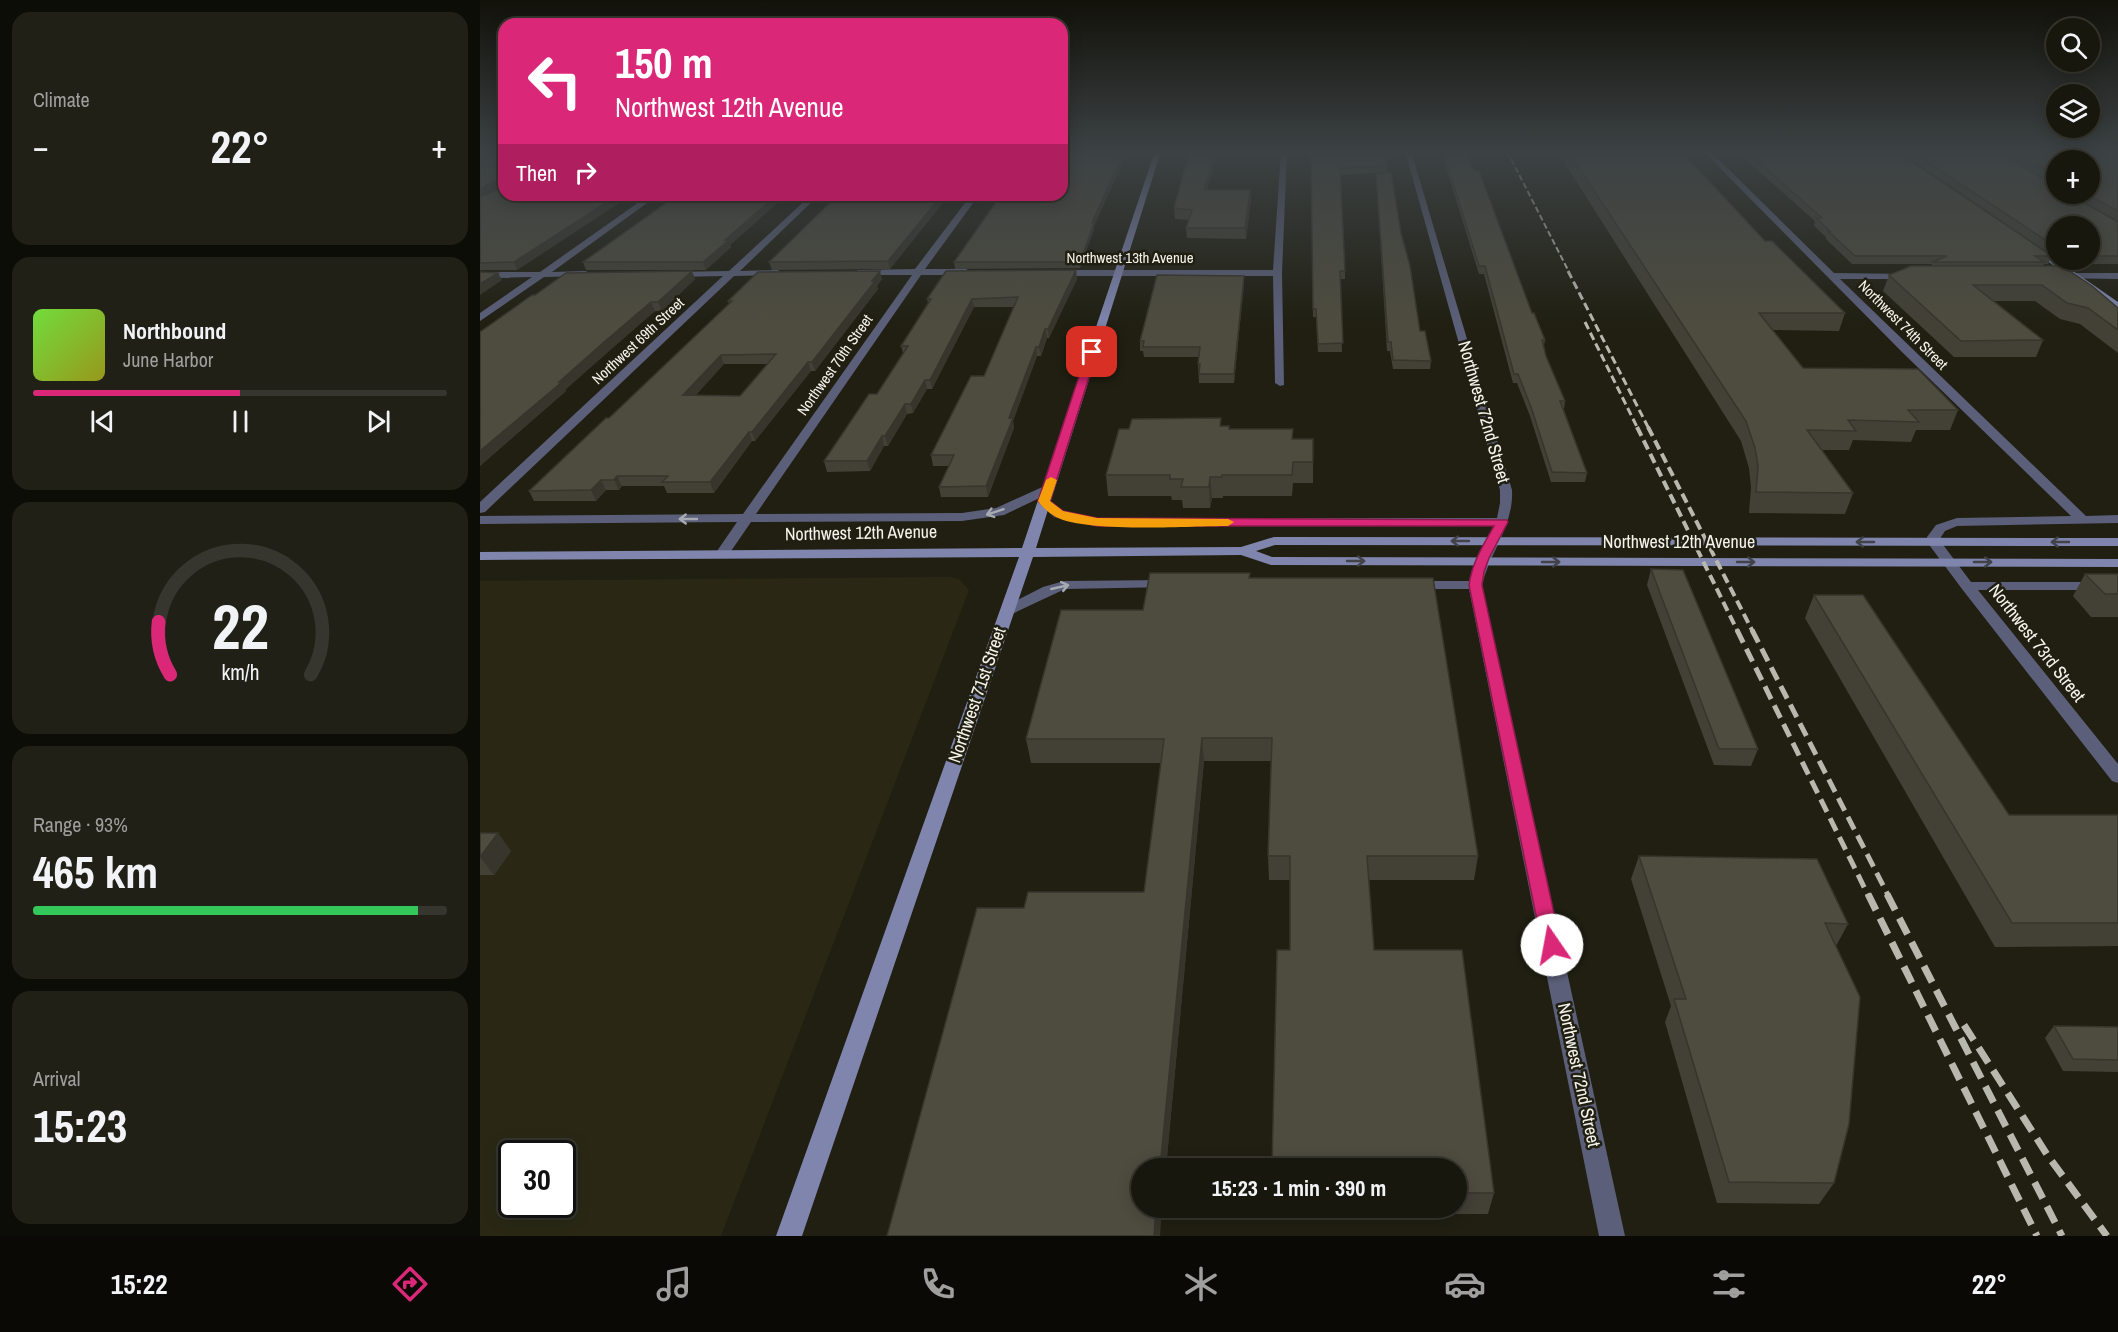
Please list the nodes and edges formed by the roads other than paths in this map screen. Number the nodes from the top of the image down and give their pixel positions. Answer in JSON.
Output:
{"nodes":[{"id":1,"x":635,"y":209,"type":"edge"},
{"id":2,"x":800,"y":209,"type":"edge"},
{"id":3,"x":965,"y":209,"type":"edge"},
{"id":4,"x":1139,"y":209,"type":"edge"},
{"id":5,"x":1281,"y":209,"type":"edge"},
{"id":6,"x":1425,"y":209,"type":"edge"},
{"id":7,"x":1764,"y":209,"type":"edge"},
{"id":8,"x":2026,"y":243,"type":"edge"},
{"id":9,"x":918,"y":272,"type":"junction"},
{"id":10,"x":977,"y":272,"type":"edge"},
{"id":11,"x":732,"y":273,"type":"junction"},
{"id":12,"x":790,"y":273,"type":"edge"},
{"id":13,"x":848,"y":273,"type":"edge"},
{"id":14,"x":1048,"y":273,"type":"edge"},
{"id":15,"x":1117,"y":273,"type":"junction"},
{"id":16,"x":1277,"y":273,"type":"junction"},
{"id":17,"x":480,"y":274,"type":"edge"},
{"id":18,"x":542,"y":274,"type":"junction"},
{"id":19,"x":590,"y":274,"type":"edge"},
{"id":20,"x":661,"y":274,"type":"edge"},
{"id":21,"x":1832,"y":276,"type":"junction"},
{"id":22,"x":1921,"y":276,"type":"edge"},
{"id":23,"x":2052,"y":276,"type":"edge"},
{"id":24,"x":2074,"y":276,"type":"junction"},
{"id":25,"x":2118,"y":276,"type":"edge"},
{"id":26,"x":2118,"y":306,"type":"edge"},
{"id":27,"x":480,"y":318,"type":"edge"},
{"id":28,"x":1280,"y":383,"type":"dead end"},
{"id":29,"x":1046,"y":495,"type":"junction"},
{"id":30,"x":480,"y":509,"type":"edge"},
{"id":31,"x":747,"y":519,"type":"junction"},
{"id":32,"x":2082,"y":519,"type":"junction"},
{"id":33,"x":2118,"y":519,"type":"edge"},
{"id":34,"x":480,"y":520,"type":"edge"},
{"id":35,"x":1502,"y":522,"type":"junction"},
{"id":36,"x":2118,"y":543,"type":"edge"},
{"id":37,"x":1028,"y":551,"type":"junction"},
{"id":38,"x":1242,"y":551,"type":"junction"},
{"id":39,"x":722,"y":554,"type":"junction"},
{"id":40,"x":480,"y":555,"type":"edge"},
{"id":41,"x":2118,"y":563,"type":"edge"},
{"id":42,"x":1176,"y":584,"type":"edge"},
{"id":43,"x":1404,"y":585,"type":"edge"},
{"id":44,"x":1476,"y":585,"type":"junction"},
{"id":45,"x":1967,"y":586,"type":"junction"},
{"id":46,"x":2118,"y":586,"type":"edge"},
{"id":47,"x":1007,"y":611,"type":"junction"},
{"id":48,"x":2118,"y":776,"type":"edge"},
{"id":49,"x":789,"y":1236,"type":"edge"},
{"id":50,"x":1612,"y":1236,"type":"edge"}],
"edges":[{"from":1,"to":18,"type":"street"},
{"from":2,"to":11,"type":"street","name":"Northwest 69th Street"},
{"from":3,"to":9,"type":"street","name":"Northwest 70th Street"},
{"from":4,"to":15,"type":"main road","name":"Northwest 71st Street"},
{"from":5,"to":16,"type":"street"},
{"from":6,"to":35,"type":"street","name":"Northwest 72nd Street"},
{"from":7,"to":21,"type":"street","name":"Northwest 74th Street"},
{"from":8,"to":24,"type":"main road"},
{"from":9,"to":10,"type":"street"},
{"from":9,"to":13,"type":"street"},
{"from":9,"to":31,"type":"street","name":"Northwest 70th Street"},
{"from":11,"to":12,"type":"street"},
{"from":11,"to":20,"type":"street"},
{"from":11,"to":30,"type":"street","name":"Northwest 69th Street"},
{"from":14,"to":15,"type":"street","name":"Northwest 13th Avenue"},
{"from":15,"to":16,"type":"street","name":"Northwest 13th Avenue"},
{"from":15,"to":29,"type":"main road","name":"Northwest 71st Street"},
{"from":16,"to":28,"type":"street"},
{"from":17,"to":18,"type":"street"},
{"from":18,"to":19,"type":"street"},
{"from":18,"to":27,"type":"street"},
{"from":21,"to":22,"type":"street"},
{"from":21,"to":32,"type":"street","name":"Northwest 74th Street"},
{"from":23,"to":24,"type":"street"},
{"from":24,"to":25,"type":"street"},
{"from":24,"to":26,"type":"main road"},
{"from":29,"to":31,"type":"street","name":"Northwest 12th Avenue","one_way":true},
{"from":29,"to":35,"type":"street"},
{"from":29,"to":37,"type":"main road","name":"Northwest 71st Street"},
{"from":31,"to":34,"type":"street","name":"Northwest 12th Avenue","one_way":true},
{"from":31,"to":39,"type":"street","name":"Northwest 70th Street"},
{"from":32,"to":33,"type":"street"},
{"from":32,"to":45,"type":"street","name":"Northwest 73rd Street"},
{"from":35,"to":44,"type":"street","name":"Northwest 72nd Street"},
{"from":36,"to":38,"type":"main road","name":"Northwest 12th Avenue","one_way":true},
{"from":37,"to":38,"type":"main road","name":"Northwest 12th Avenue"},
{"from":37,"to":39,"type":"main road","name":"Northwest 12th Avenue"},
{"from":37,"to":47,"type":"main road","name":"Northwest 71st Street"},
{"from":38,"to":41,"type":"main road","name":"Northwest 12th Avenue","one_way":true},
{"from":39,"to":40,"type":"main road","name":"Northwest 12th Avenue"},
{"from":47,"to":42,"type":"street","one_way":true},
{"from":43,"to":44,"type":"street"},
{"from":44,"to":50,"type":"street","name":"Northwest 72nd Street"},
{"from":45,"to":46,"type":"street"},
{"from":45,"to":48,"type":"street","name":"Northwest 73rd Street"},
{"from":47,"to":49,"type":"main road","name":"Northwest 71st Street"}]}
